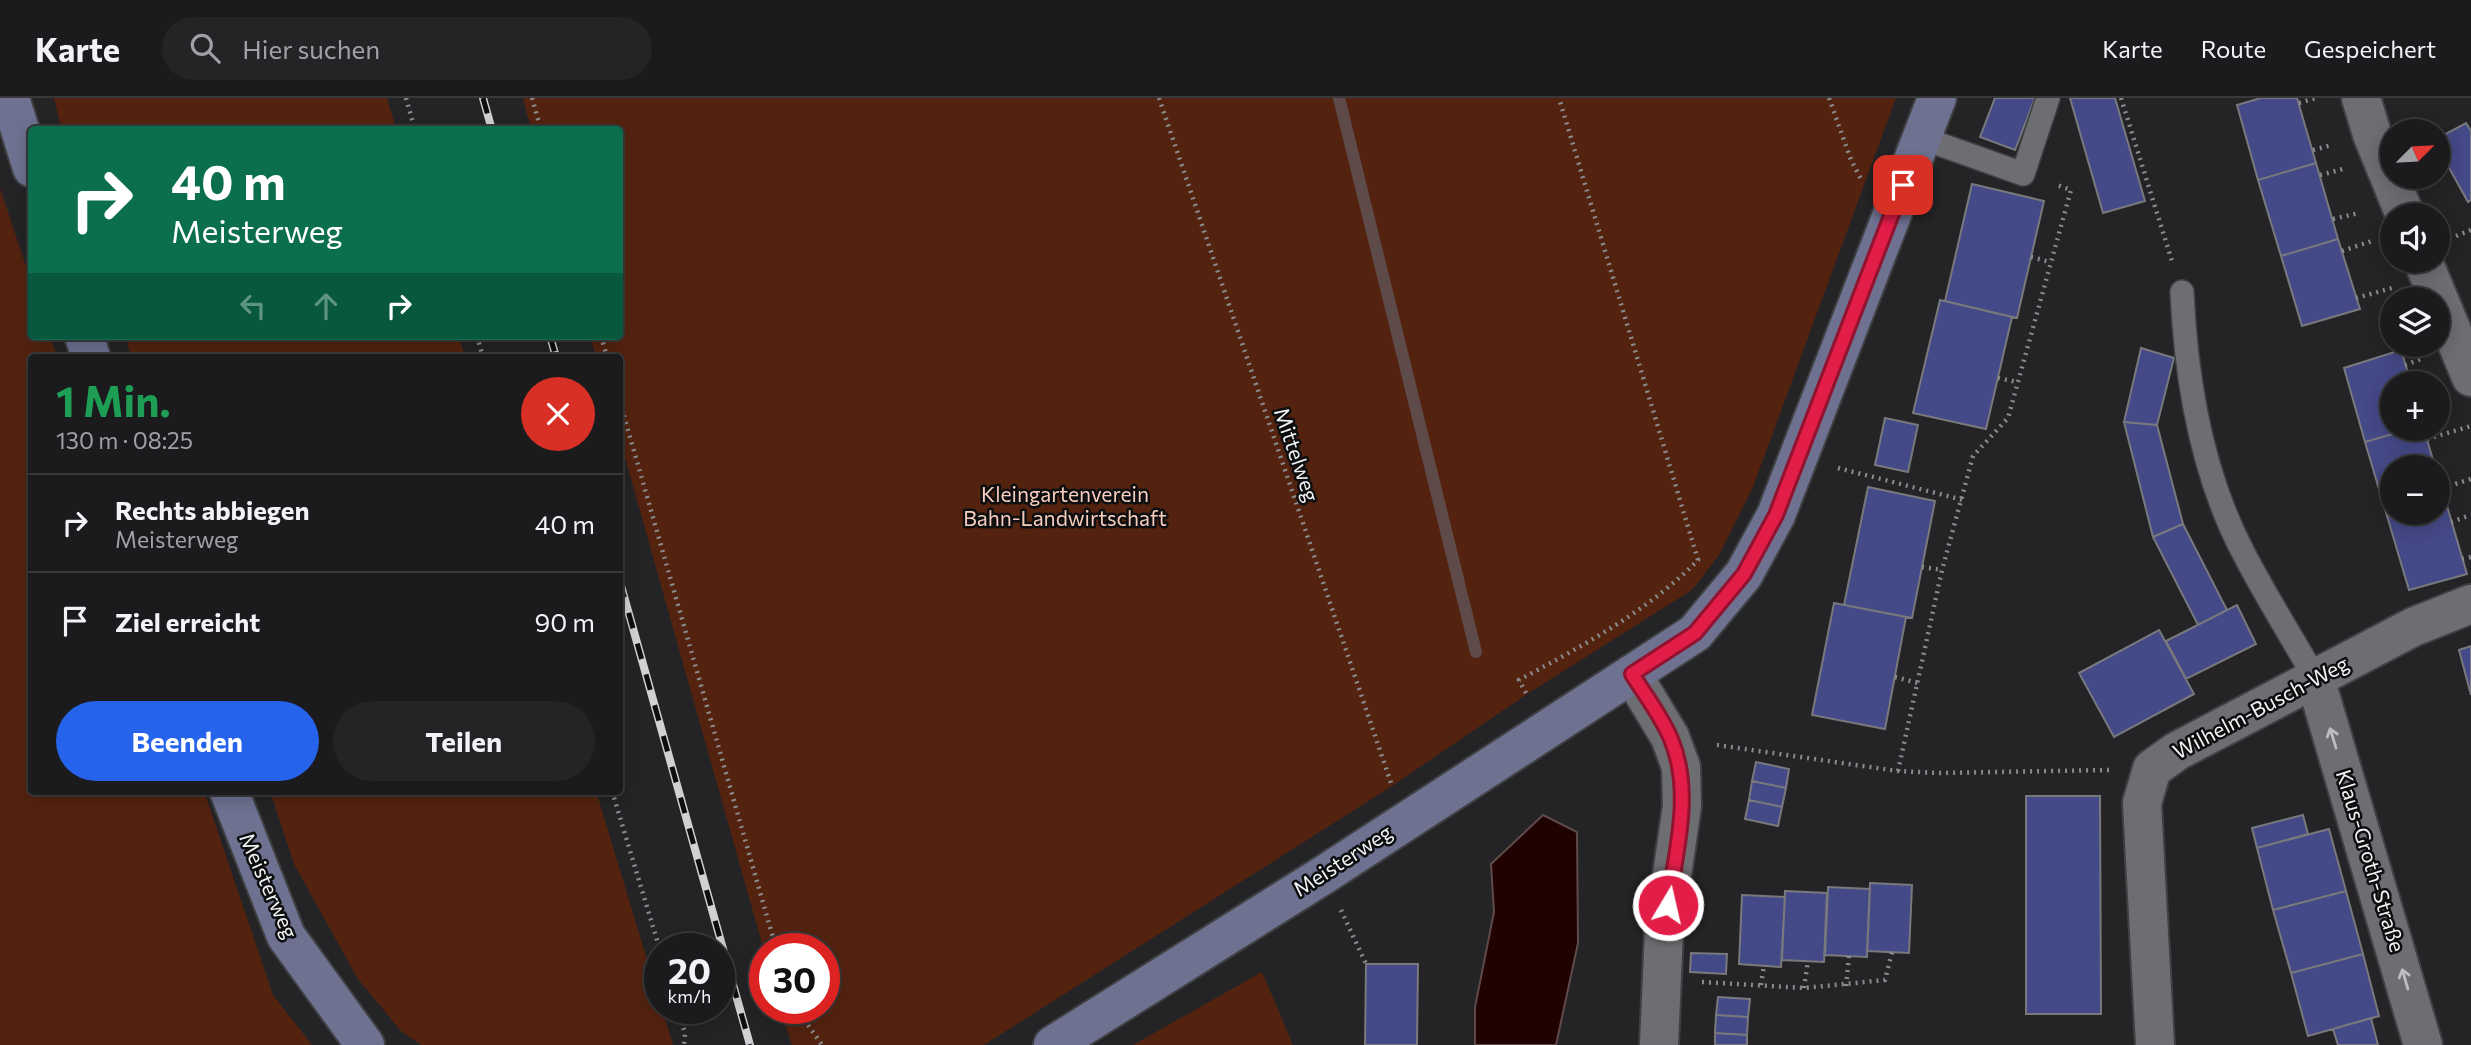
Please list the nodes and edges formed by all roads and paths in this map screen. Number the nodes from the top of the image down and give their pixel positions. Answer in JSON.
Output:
{"nodes":[{"id":1,"x":10,"y":98,"type":"edge"},
{"id":2,"x":405,"y":98,"type":"edge"},
{"id":3,"x":533,"y":98,"type":"edge"},
{"id":4,"x":1158,"y":98,"type":"edge"},
{"id":5,"x":1559,"y":98,"type":"edge"},
{"id":6,"x":1829,"y":98,"type":"edge"},
{"id":7,"x":1937,"y":98,"type":"edge"},
{"id":8,"x":2048,"y":98,"type":"edge"},
{"id":9,"x":2121,"y":98,"type":"edge"},
{"id":10,"x":2316,"y":98,"type":"edge"},
{"id":11,"x":2361,"y":98,"type":"edge"},
{"id":12,"x":2299,"y":103,"type":"dead end"},
{"id":13,"x":414,"y":126,"type":"edge"},
{"id":14,"x":540,"y":126,"type":"edge"},
{"id":15,"x":1922,"y":138,"type":"junction"},
{"id":16,"x":28,"y":155,"type":"edge"},
{"id":17,"x":2023,"y":174,"type":"junction"},
{"id":18,"x":1896,"y":203,"type":"junction"},
{"id":19,"x":2388,"y":203,"type":"edge"},
{"id":20,"x":2380,"y":233,"type":"edge"},
{"id":21,"x":2342,"y":251,"type":"dead end"},
{"id":22,"x":2031,"y":257,"type":"dead end"},
{"id":23,"x":2050,"y":262,"type":"junction"},
{"id":24,"x":2428,"y":273,"type":"edge"},
{"id":25,"x":2182,"y":292,"type":"joint"},
{"id":26,"x":2471,"y":377,"type":"edge"},
{"id":27,"x":1998,"y":378,"type":"dead end"},
{"id":28,"x":2017,"y":382,"type":"junction"},
{"id":29,"x":623,"y":412,"type":"edge"},
{"id":30,"x":2471,"y":426,"type":"edge"},
{"id":31,"x":2450,"y":432,"type":"edge"},
{"id":32,"x":1799,"y":458,"type":"junction"},
{"id":33,"x":2471,"y":479,"type":"edge"},
{"id":34,"x":2450,"y":486,"type":"edge"},
{"id":35,"x":1963,"y":500,"type":"junction"},
{"id":36,"x":2471,"y":515,"type":"edge"},
{"id":37,"x":2451,"y":522,"type":"dead end"},
{"id":38,"x":2471,"y":557,"type":"edge"},
{"id":39,"x":2462,"y":559,"type":"dead end"},
{"id":40,"x":1922,"y":567,"type":"dead end"},
{"id":41,"x":1942,"y":570,"type":"junction"},
{"id":42,"x":2471,"y":604,"type":"edge"},
{"id":43,"x":1632,"y":674,"type":"junction"},
{"id":44,"x":1895,"y":677,"type":"dead end"},
{"id":45,"x":2315,"y":678,"type":"junction"},
{"id":46,"x":1918,"y":683,"type":"junction"},
{"id":47,"x":1547,"y":730,"type":"junction"},
{"id":48,"x":1743,"y":750,"type":"dead end"},
{"id":49,"x":2152,"y":769,"type":"junction"},
{"id":50,"x":1898,"y":771,"type":"junction"},
{"id":51,"x":231,"y":795,"type":"edge"},
{"id":52,"x":613,"y":795,"type":"edge"},
{"id":53,"x":1404,"y":822,"type":"junction"},
{"id":54,"x":1322,"y":876,"type":"junction"},
{"id":55,"x":655,"y":933,"type":"edge"},
{"id":56,"x":772,"y":933,"type":"edge"},
{"id":57,"x":1892,"y":952,"type":"dead end"},
{"id":58,"x":1849,"y":956,"type":"dead end"},
{"id":59,"x":1808,"y":961,"type":"dead end"},
{"id":60,"x":1366,"y":964,"type":"dead end"},
{"id":61,"x":1764,"y":965,"type":"dead end"},
{"id":62,"x":1659,"y":979,"type":"junction"},
{"id":63,"x":1761,"y":985,"type":"junction"},
{"id":64,"x":1846,"y":986,"type":"junction"},
{"id":65,"x":1804,"y":988,"type":"junction"},
{"id":66,"x":682,"y":1024,"type":"edge"},
{"id":67,"x":807,"y":1024,"type":"edge"},
{"id":68,"x":365,"y":1045,"type":"edge"},
{"id":69,"x":684,"y":1045,"type":"edge"},
{"id":70,"x":822,"y":1045,"type":"edge"},
{"id":71,"x":1053,"y":1045,"type":"edge"},
{"id":72,"x":1658,"y":1045,"type":"edge"},
{"id":73,"x":2155,"y":1045,"type":"edge"},
{"id":74,"x":2423,"y":1045,"type":"edge"}],
"edges":[{"from":1,"to":16,"type":"street"},
{"from":2,"to":13,"type":"path"},
{"from":3,"to":14,"type":"path"},
{"from":4,"to":53,"type":"path","name":"Mittelweg"},
{"from":5,"to":47,"type":"path"},
{"from":6,"to":18,"type":"path"},
{"from":7,"to":15,"type":"street","name":"Meisterweg"},
{"from":8,"to":17,"type":"lane"},
{"from":9,"to":25,"type":"path"},
{"from":10,"to":12,"type":"path"},
{"from":11,"to":19,"type":"street"},
{"from":15,"to":17,"type":"lane"},
{"from":15,"to":18,"type":"street","name":"Meisterweg"},
{"from":17,"to":23,"type":"path"},
{"from":18,"to":32,"type":"street","name":"Meisterweg"},
{"from":20,"to":21,"type":"path"},
{"from":22,"to":23,"type":"path"},
{"from":23,"to":28,"type":"path"},
{"from":24,"to":26,"type":"street"},
{"from":25,"to":45,"type":"lane"},
{"from":27,"to":28,"type":"path"},
{"from":28,"to":35,"type":"path"},
{"from":29,"to":56,"type":"path"},
{"from":30,"to":31,"type":"path"},
{"from":32,"to":35,"type":"path"},
{"from":32,"to":43,"type":"street","name":"Meisterweg"},
{"from":33,"to":34,"type":"path"},
{"from":35,"to":41,"type":"path"},
{"from":36,"to":37,"type":"path"},
{"from":38,"to":39,"type":"path"},
{"from":40,"to":41,"type":"path"},
{"from":41,"to":46,"type":"path"},
{"from":42,"to":45,"type":"street","name":"Wilhelm-Busch-Weg"},
{"from":43,"to":47,"type":"street","name":"Meisterweg"},
{"from":43,"to":62,"type":"street"},
{"from":44,"to":46,"type":"path"},
{"from":45,"to":49,"type":"street","name":"Wilhelm-Busch-Weg"},
{"from":74,"to":45,"type":"street","name":"Klaus-Groth-Straße","one_way":true},
{"from":46,"to":50,"type":"path"},
{"from":47,"to":53,"type":"street","name":"Meisterweg"},
{"from":48,"to":50,"type":"path"},
{"from":49,"to":50,"type":"path"},
{"from":49,"to":73,"type":"street","name":"Wilhelm-Busch-Weg"},
{"from":51,"to":68,"type":"street","name":"Meisterweg"},
{"from":52,"to":55,"type":"path"},
{"from":53,"to":54,"type":"street","name":"Meisterweg"},
{"from":54,"to":60,"type":"path"},
{"from":54,"to":71,"type":"street","name":"Meisterweg"},
{"from":57,"to":64,"type":"path"},
{"from":58,"to":64,"type":"path"},
{"from":59,"to":65,"type":"path"},
{"from":61,"to":63,"type":"path"},
{"from":62,"to":63,"type":"path"},
{"from":62,"to":72,"type":"street"},
{"from":63,"to":65,"type":"path"},
{"from":64,"to":65,"type":"path"},
{"from":66,"to":69,"type":"path"},
{"from":67,"to":70,"type":"path"}]}
